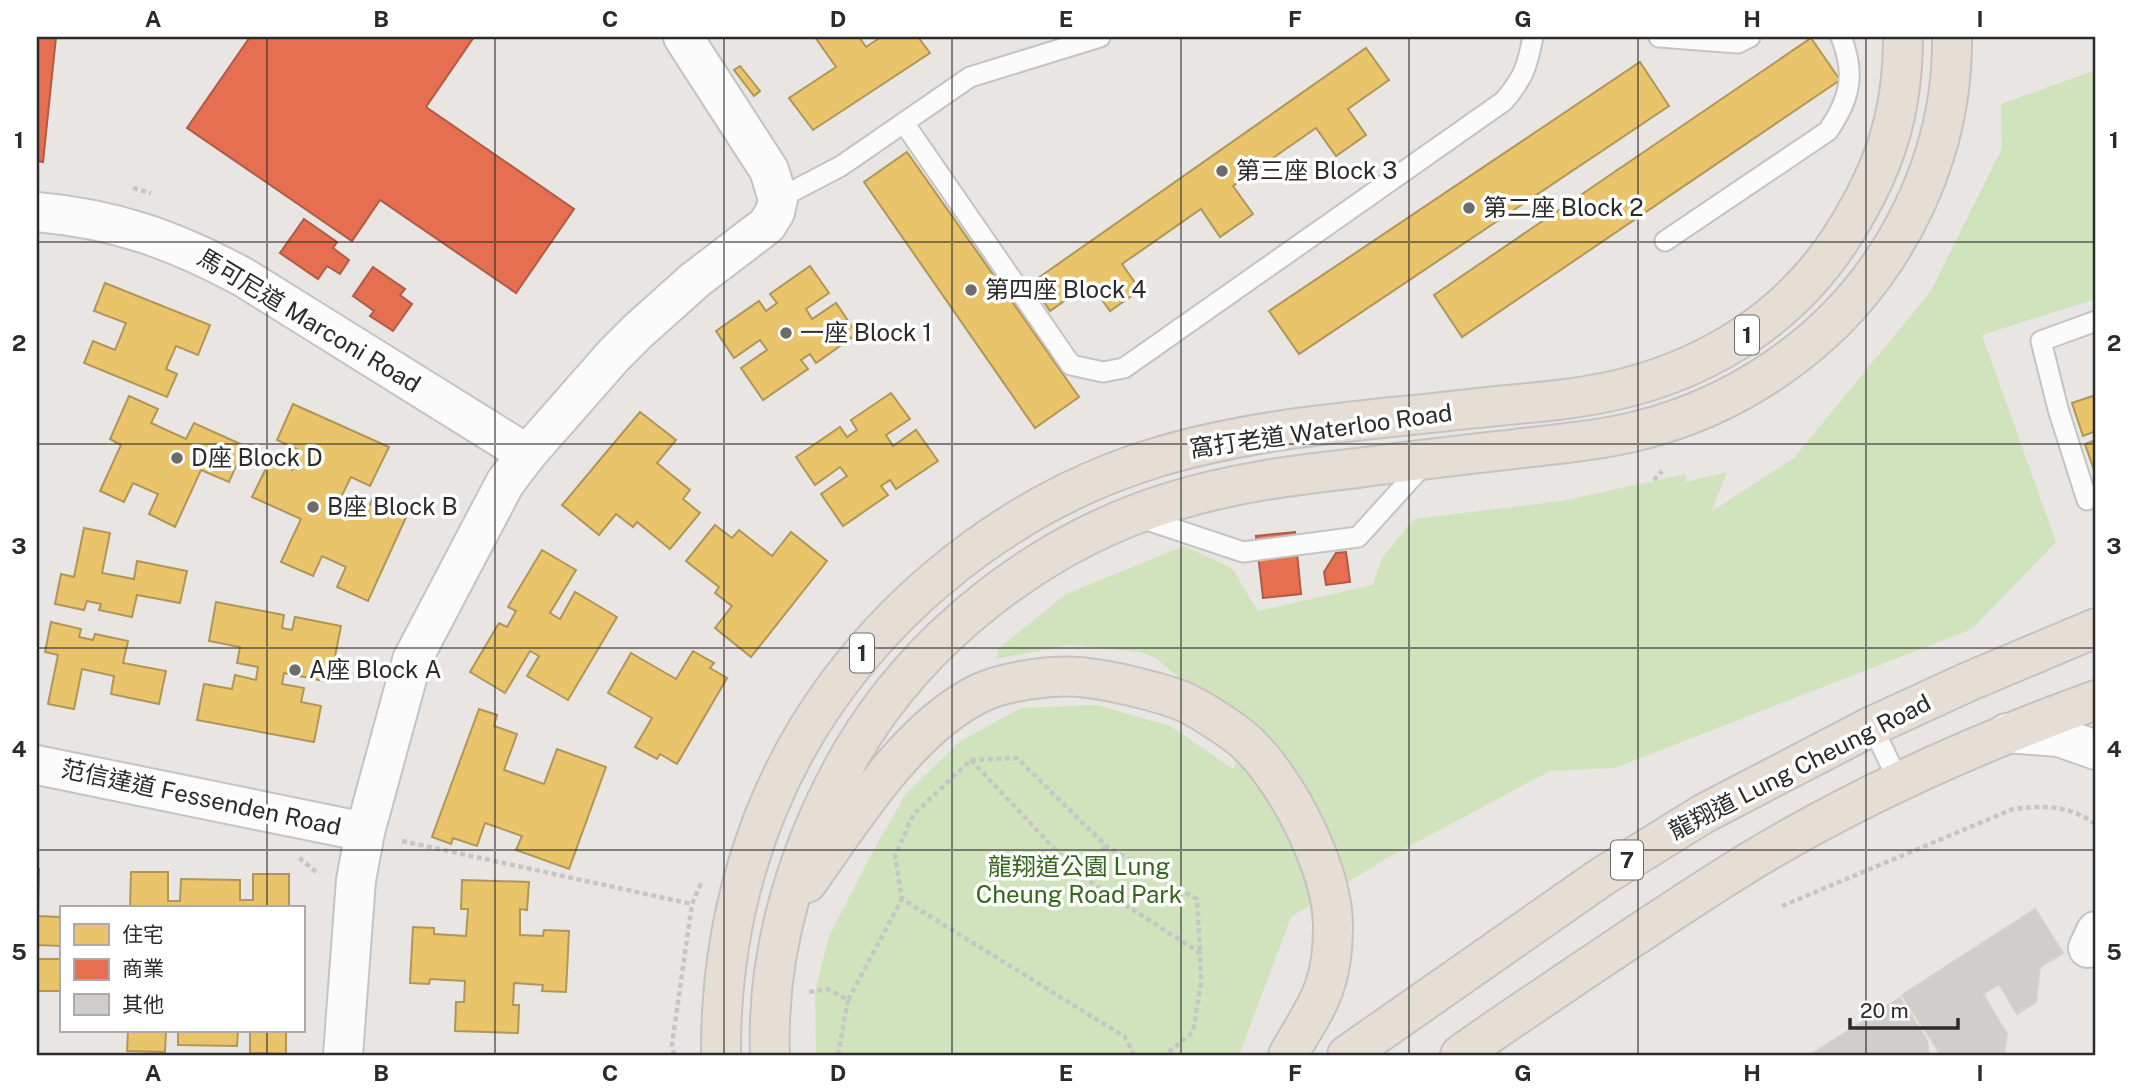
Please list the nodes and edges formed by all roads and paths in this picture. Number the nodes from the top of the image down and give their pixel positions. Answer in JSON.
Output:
{"nodes":[{"id":1,"x":683,"y":37,"type":"edge"},
{"id":2,"x":1100,"y":37,"type":"edge"},
{"id":3,"x":1534,"y":37,"type":"edge"},
{"id":4,"x":1659,"y":37,"type":"edge"},
{"id":5,"x":1750,"y":37,"type":"edge"},
{"id":6,"x":1841,"y":37,"type":"edge"},
{"id":7,"x":1903,"y":37,"type":"edge"},
{"id":8,"x":1952,"y":37,"type":"edge"},
{"id":9,"x":904,"y":122,"type":"junction"},
{"id":10,"x":778,"y":199,"type":"junction"},
{"id":11,"x":37,"y":212,"type":"edge"},
{"id":12,"x":1665,"y":241,"type":"dead end"},
{"id":13,"x":2096,"y":321,"type":"edge"},
{"id":14,"x":527,"y":454,"type":"junction"},
{"id":15,"x":1429,"y":459,"type":"junction"},
{"id":16,"x":1662,"y":471,"type":"dead end"},
{"id":17,"x":1654,"y":480,"type":"dead end"},
{"id":18,"x":2087,"y":500,"type":"dead end"},
{"id":19,"x":1132,"y":516,"type":"junction"},
{"id":20,"x":2096,"y":628,"type":"edge"},
{"id":21,"x":2096,"y":700,"type":"edge"},
{"id":22,"x":1872,"y":726,"type":"junction"},
{"id":23,"x":2007,"y":733,"type":"junction"},
{"id":24,"x":2096,"y":750,"type":"edge"},
{"id":25,"x":971,"y":760,"type":"junction"},
{"id":26,"x":37,"y":765,"type":"edge"},
{"id":27,"x":1899,"y":782,"type":"junction"},
{"id":28,"x":2096,"y":825,"type":"edge"},
{"id":29,"x":377,"y":835,"type":"junction"},
{"id":30,"x":1106,"y":846,"type":"junction"},
{"id":31,"x":297,"y":857,"type":"dead end"},
{"id":32,"x":1078,"y":874,"type":"junction"},
{"id":33,"x":321,"y":876,"type":"dead end"},
{"id":34,"x":902,"y":899,"type":"junction"},
{"id":35,"x":692,"y":904,"type":"dead end"},
{"id":36,"x":1782,"y":906,"type":"dead end"},
{"id":37,"x":785,"y":914,"type":"junction"},
{"id":38,"x":1200,"y":953,"type":"junction"},
{"id":39,"x":808,"y":992,"type":"dead end"},
{"id":40,"x":848,"y":1000,"type":"junction"},
{"id":41,"x":1465,"y":1053,"type":"edge"},
{"id":42,"x":344,"y":1055,"type":"edge"},
{"id":43,"x":721,"y":1055,"type":"edge"},
{"id":44,"x":770,"y":1055,"type":"edge"},
{"id":45,"x":838,"y":1055,"type":"edge"},
{"id":46,"x":1134,"y":1055,"type":"edge"},
{"id":47,"x":1165,"y":1055,"type":"edge"},
{"id":48,"x":1288,"y":1055,"type":"edge"},
{"id":49,"x":1346,"y":1055,"type":"edge"}],
"edges":[{"from":1,"to":10,"type":"street"},
{"from":2,"to":9,"type":"lane"},
{"from":3,"to":9,"type":"lane"},
{"from":4,"to":5,"type":"lane"},
{"from":6,"to":12,"type":"lane"},
{"from":7,"to":43,"type":"highway","name":"窩打老道 Waterloo Road","number":"1"},
{"from":8,"to":15,"type":"highway","name":"窩打老道 Waterloo Road","number":"1"},
{"from":9,"to":10,"type":"lane"},
{"from":10,"to":14,"type":"street"},
{"from":11,"to":14,"type":"street","name":"馬可尼道 Marconi Road"},
{"from":13,"to":18,"type":"lane"},
{"from":14,"to":29,"type":"street"},
{"from":15,"to":19,"type":"highway","name":"窩打老道 Waterloo Road","number":"1"},
{"from":15,"to":19,"type":"lane"},
{"from":16,"to":17,"type":"path"},
{"from":19,"to":37,"type":"highway","name":"窩打老道 Waterloo Road","number":"1"},
{"from":20,"to":22,"type":"highway","name":"龍翔道 Lung Cheung Road","number":"7"},
{"from":21,"to":23,"type":"highway"},
{"from":22,"to":27,"type":"lane"},
{"from":22,"to":49,"type":"highway","name":"龍翔道 Lung Cheung Road","number":"7"},
{"from":23,"to":24,"type":"street"},
{"from":23,"to":27,"type":"highway"},
{"from":25,"to":30,"type":"path"},
{"from":25,"to":32,"type":"path"},
{"from":25,"to":34,"type":"path"},
{"from":26,"to":29,"type":"street","name":"范信達道 Fessenden Road"},
{"from":27,"to":41,"type":"highway"},
{"from":28,"to":36,"type":"path"},
{"from":29,"to":35,"type":"path"},
{"from":29,"to":42,"type":"street"},
{"from":30,"to":32,"type":"path"},
{"from":30,"to":38,"type":"path"},
{"from":31,"to":33,"type":"path"},
{"from":32,"to":38,"type":"path"},
{"from":34,"to":40,"type":"path"},
{"from":34,"to":46,"type":"path"},
{"from":37,"to":44,"type":"highway","name":"窩打老道 Waterloo Road","number":"1"},
{"from":37,"to":48,"type":"highway"},
{"from":38,"to":47,"type":"path"},
{"from":39,"to":40,"type":"path"},
{"from":40,"to":45,"type":"path"}]}
